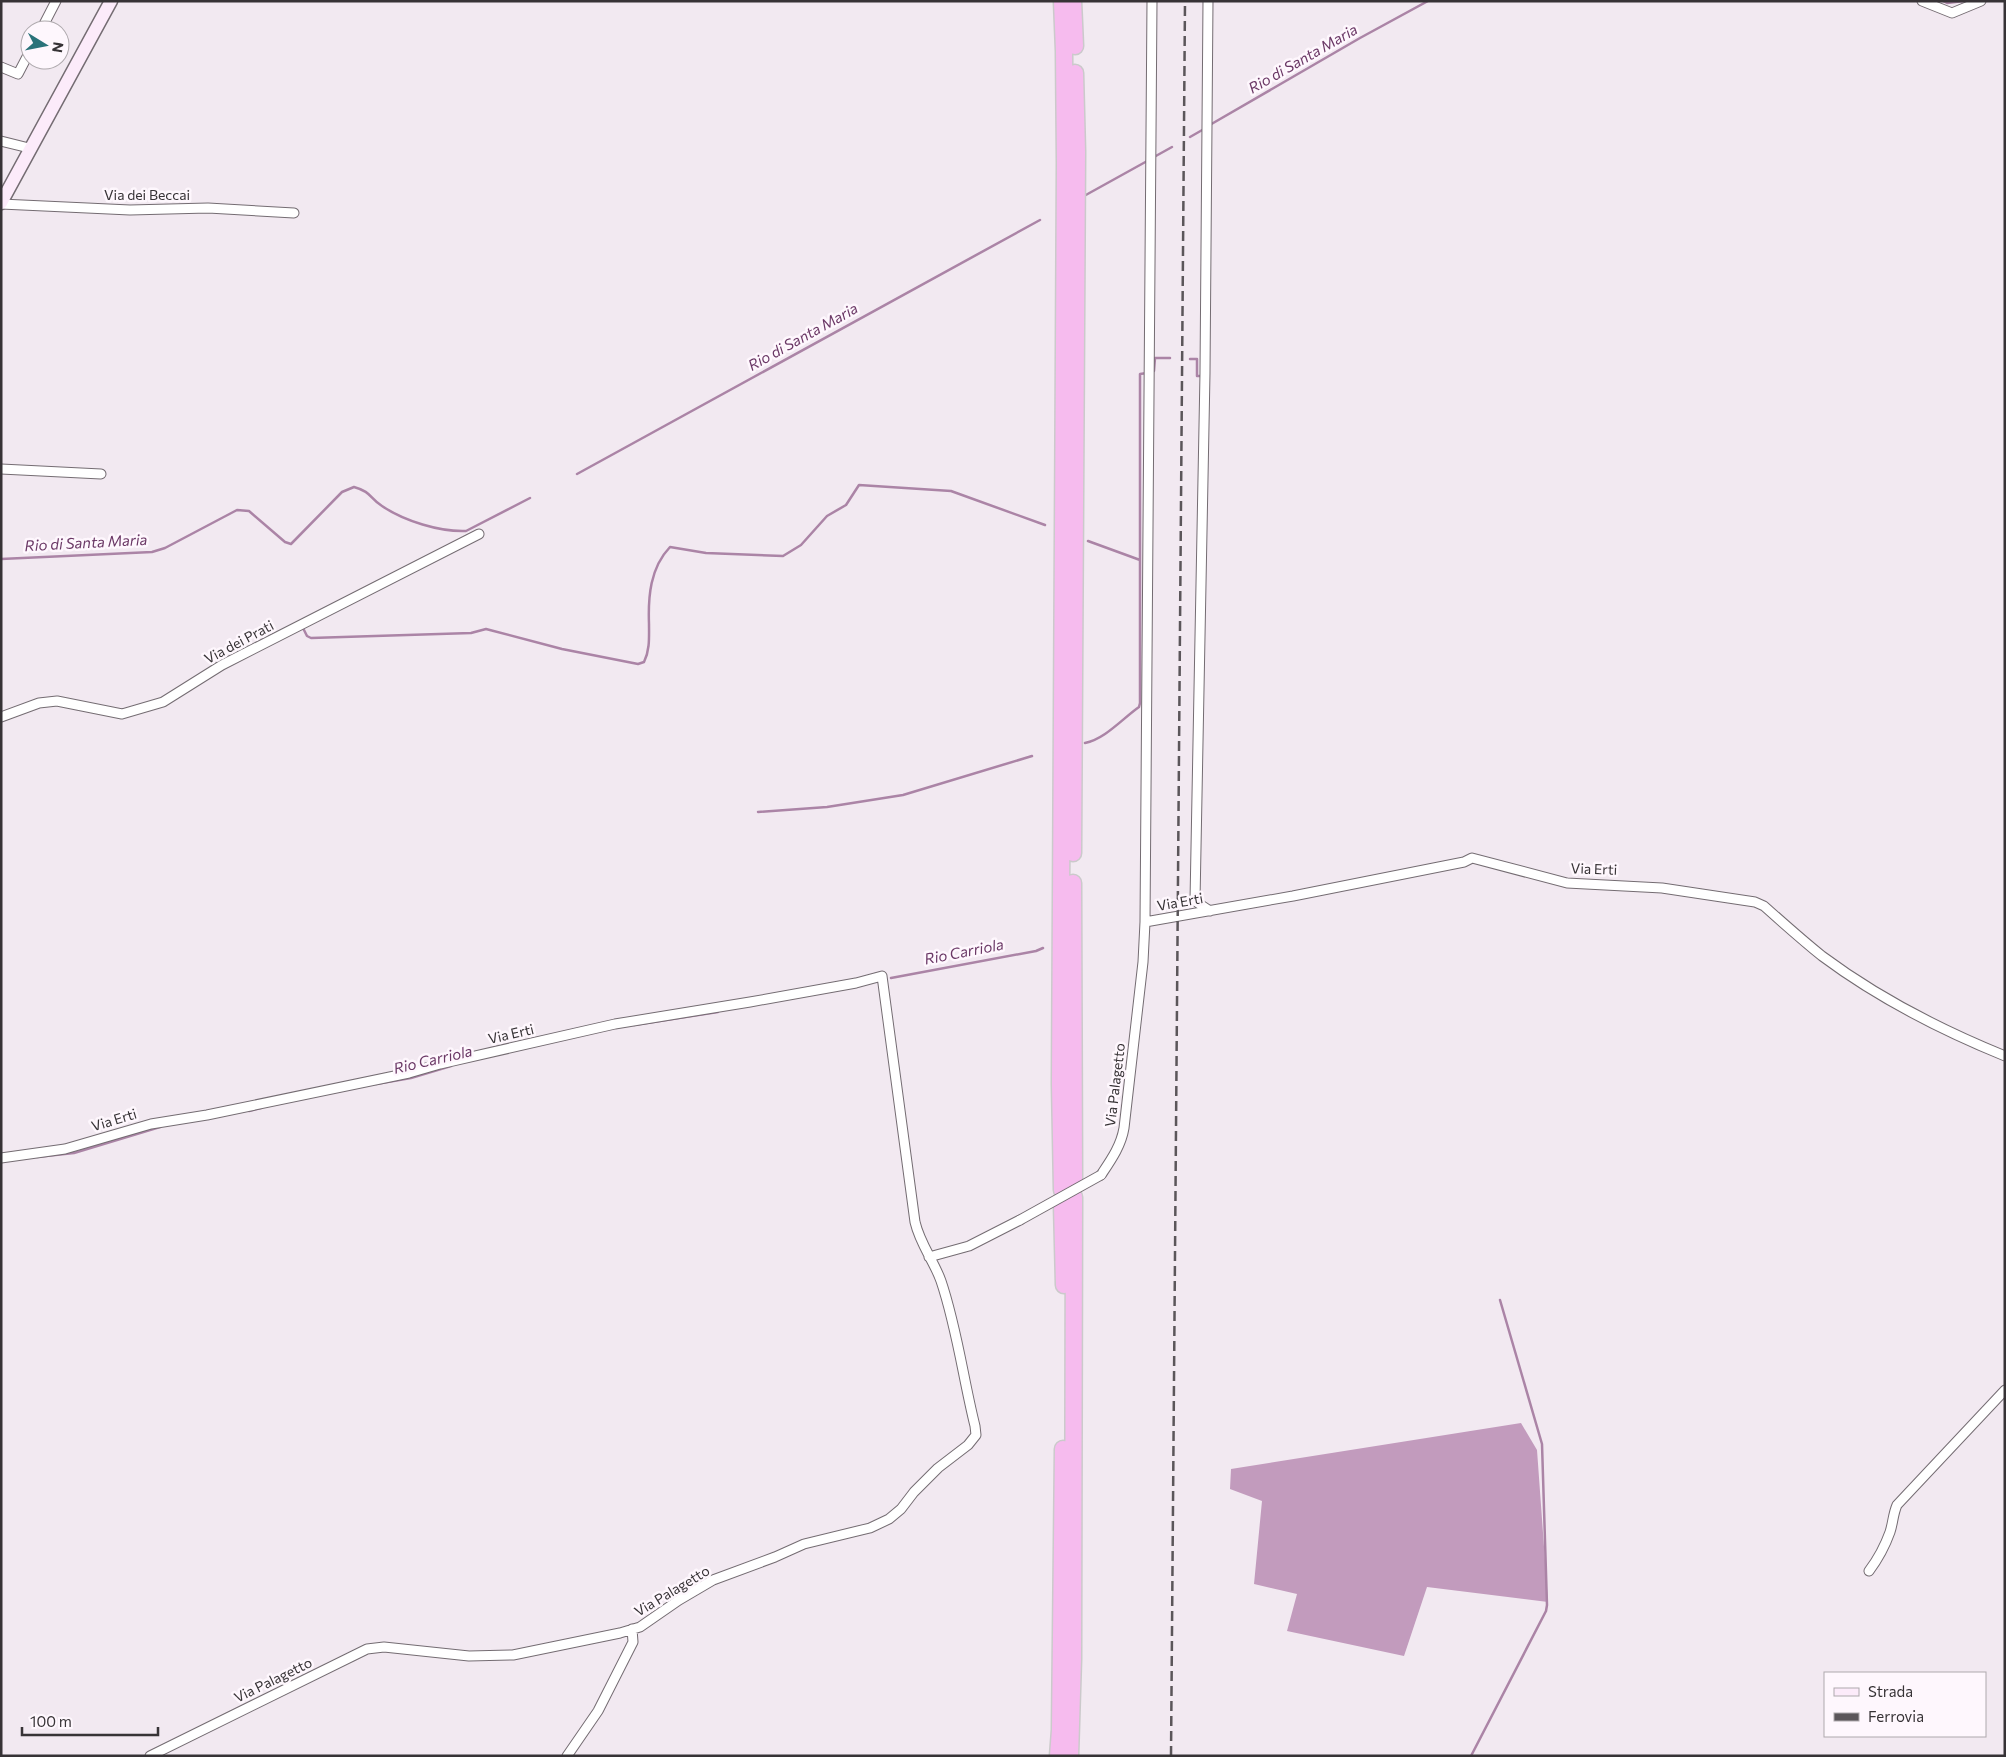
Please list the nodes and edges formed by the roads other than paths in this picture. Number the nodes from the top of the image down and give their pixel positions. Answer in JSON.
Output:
{"nodes":[{"id":1,"x":56,"y":1,"type":"edge"},
{"id":2,"x":111,"y":1,"type":"edge"},
{"id":3,"x":1062,"y":1,"type":"edge"},
{"id":4,"x":1074,"y":1,"type":"edge"},
{"id":5,"x":1152,"y":1,"type":"edge"},
{"id":6,"x":1208,"y":1,"type":"edge"},
{"id":7,"x":1922,"y":1,"type":"edge"},
{"id":8,"x":1981,"y":1,"type":"edge"},
{"id":9,"x":46,"y":20,"type":"edge"},
{"id":10,"x":1,"y":67,"type":"edge"},
{"id":11,"x":20,"y":70,"type":"edge"},
{"id":12,"x":1,"y":141,"type":"edge"},
{"id":13,"x":30,"y":148,"type":"junction"},
{"id":14,"x":1,"y":204,"type":"edge"},
{"id":15,"x":294,"y":213,"type":"dead end"},
{"id":16,"x":1,"y":469,"type":"edge"},
{"id":17,"x":101,"y":474,"type":"dead end"},
{"id":18,"x":479,"y":534,"type":"dead end"},
{"id":19,"x":1,"y":717,"type":"edge"},
{"id":20,"x":1210,"y":911,"type":"junction"},
{"id":21,"x":1145,"y":922,"type":"junction"},
{"id":22,"x":882,"y":976,"type":"joint"},
{"id":23,"x":2005,"y":1056,"type":"edge"},
{"id":24,"x":1,"y":1158,"type":"edge"},
{"id":25,"x":1068,"y":1194,"type":"junction"},
{"id":26,"x":929,"y":1257,"type":"junction"},
{"id":27,"x":2005,"y":1390,"type":"edge"},
{"id":28,"x":1869,"y":1572,"type":"dead end"},
{"id":29,"x":632,"y":1629,"type":"junction"},
{"id":30,"x":150,"y":1756,"type":"edge"},
{"id":31,"x":567,"y":1756,"type":"edge"},
{"id":32,"x":1058,"y":1756,"type":"edge"},
{"id":33,"x":1070,"y":1756,"type":"edge"}],
"edges":[{"from":1,"to":9,"type":"street"},
{"from":2,"to":13,"type":"main road"},
{"from":3,"to":25,"type":"highway"},
{"from":4,"to":25,"type":"highway"},
{"from":5,"to":21,"type":"street","name":"Via Palagetto"},
{"from":6,"to":20,"type":"street"},
{"from":7,"to":8,"type":"street"},
{"from":10,"to":11,"type":"street"},
{"from":12,"to":13,"type":"street"},
{"from":13,"to":14,"type":"main road"},
{"from":14,"to":15,"type":"street","name":"Via dei Beccai"},
{"from":16,"to":17,"type":"street"},
{"from":18,"to":19,"type":"street","name":"Via dei Prati"},
{"from":20,"to":21,"type":"street","name":"Via Erti"},
{"from":20,"to":23,"type":"street","name":"Via Erti"},
{"from":21,"to":26,"type":"street","name":"Via Palagetto","bridge":true},
{"from":22,"to":24,"type":"street","name":"Via Erti"},
{"from":22,"to":26,"type":"street","name":"Via Palagetto"},
{"from":25,"to":32,"type":"highway"},
{"from":25,"to":33,"type":"highway"},
{"from":26,"to":29,"type":"street","name":"Via Palagetto"},
{"from":27,"to":28,"type":"street"},
{"from":29,"to":30,"type":"street","name":"Via Palagetto"},
{"from":29,"to":31,"type":"street"}]}
